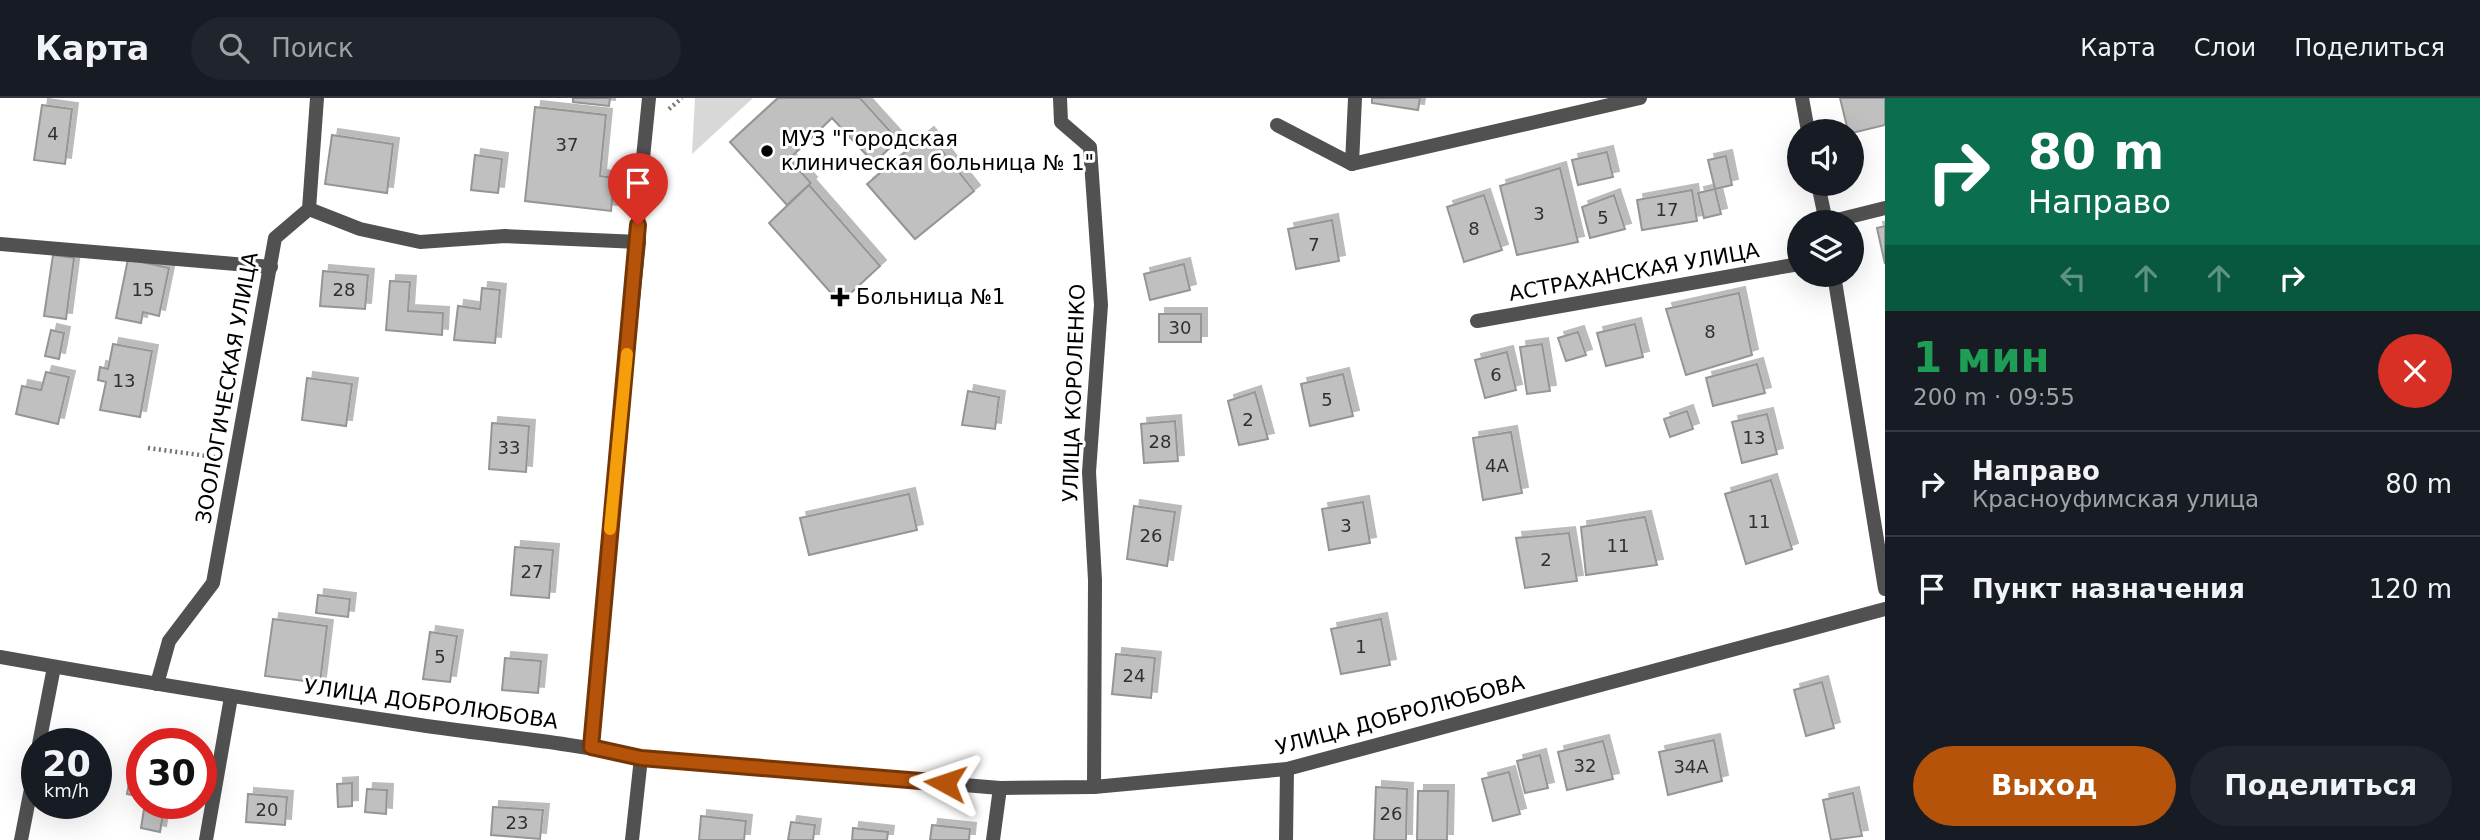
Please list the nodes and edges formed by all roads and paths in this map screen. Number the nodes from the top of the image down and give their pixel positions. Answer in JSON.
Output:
{"nodes":[{"id":1,"x":317,"y":98,"type":"edge"},
{"id":2,"x":649,"y":98,"type":"edge"},
{"id":3,"x":1060,"y":98,"type":"edge"},
{"id":4,"x":1355,"y":98,"type":"edge"},
{"id":5,"x":1640,"y":98,"type":"edge"},
{"id":6,"x":1802,"y":98,"type":"edge"},
{"id":7,"x":1806,"y":119,"type":"edge"},
{"id":8,"x":1277,"y":125,"type":"dead end"},
{"id":9,"x":1352,"y":164,"type":"junction"},
{"id":10,"x":1885,"y":208,"type":"edge"},
{"id":11,"x":309,"y":209,"type":"junction"},
{"id":12,"x":1864,"y":213,"type":"edge"},
{"id":13,"x":639,"y":242,"type":"junction"},
{"id":14,"x":0,"y":244,"type":"edge"},
{"id":15,"x":1787,"y":266,"type":"edge"},
{"id":16,"x":271,"y":267,"type":"junction"},
{"id":17,"x":1836,"y":287,"type":"edge"},
{"id":18,"x":1477,"y":321,"type":"dead end"},
{"id":19,"x":148,"y":448,"type":"dead end"},
{"id":20,"x":237,"y":459,"type":"junction"},
{"id":21,"x":1885,"y":589,"type":"edge"},
{"id":22,"x":1885,"y":609,"type":"edge"},
{"id":23,"x":0,"y":657,"type":"edge"},
{"id":24,"x":54,"y":667,"type":"junction"},
{"id":25,"x":157,"y":684,"type":"junction"},
{"id":26,"x":231,"y":697,"type":"junction"},
{"id":27,"x":42,"y":728,"type":"edge"},
{"id":28,"x":591,"y":747,"type":"junction"},
{"id":29,"x":641,"y":758,"type":"junction"},
{"id":30,"x":1287,"y":769,"type":"junction"},
{"id":31,"x":1094,"y":787,"type":"junction"},
{"id":32,"x":1000,"y":788,"type":"junction"},
{"id":33,"x":25,"y":819,"type":"edge"},
{"id":34,"x":21,"y":840,"type":"edge"},
{"id":35,"x":206,"y":840,"type":"edge"},
{"id":36,"x":632,"y":840,"type":"edge"},
{"id":37,"x":993,"y":840,"type":"edge"},
{"id":38,"x":1286,"y":840,"type":"edge"}],
"edges":[{"from":1,"to":11,"type":"street"},
{"from":2,"to":13,"type":"street"},
{"from":3,"to":31,"type":"street","name":"УЛИЦА КОРОЛЕНКО"},
{"from":4,"to":9,"type":"street"},
{"from":5,"to":9,"type":"street"},
{"from":6,"to":7,"type":"street"},
{"from":8,"to":9,"type":"street"},
{"from":10,"to":12,"type":"street"},
{"from":11,"to":13,"type":"street"},
{"from":11,"to":16,"type":"street","name":"ЗООЛОГИЧЕСКАЯ УЛИЦА"},
{"from":13,"to":28,"type":"street"},
{"from":14,"to":16,"type":"street"},
{"from":15,"to":18,"type":"street","name":"АСТРАХАНСКАЯ УЛИЦА"},
{"from":16,"to":20,"type":"street","name":"ЗООЛОГИЧЕСКАЯ УЛИЦА"},
{"from":17,"to":21,"type":"street"},
{"from":19,"to":20,"type":"path"},
{"from":20,"to":25,"type":"street","name":"ЗООЛОГИЧЕСКАЯ УЛИЦА"},
{"from":22,"to":30,"type":"street","name":"УЛИЦА ДОБРОЛЮБОВА"},
{"from":23,"to":24,"type":"street","name":"УЛИЦА ДОБРОЛЮБОВА"},
{"from":24,"to":25,"type":"street","name":"УЛИЦА ДОБРОЛЮБОВА"},
{"from":24,"to":27,"type":"street"},
{"from":25,"to":26,"type":"street","name":"УЛИЦА ДОБРОЛЮБОВА"},
{"from":26,"to":28,"type":"street","name":"УЛИЦА ДОБРОЛЮБОВА"},
{"from":26,"to":35,"type":"street"},
{"from":28,"to":29,"type":"street","name":"УЛИЦА ДОБРОЛЮБОВА"},
{"from":29,"to":32,"type":"street","name":"УЛИЦА ДОБРОЛЮБОВА"},
{"from":29,"to":36,"type":"street"},
{"from":30,"to":31,"type":"street","name":"УЛИЦА ДОБРОЛЮБОВА"},
{"from":30,"to":38,"type":"street"},
{"from":31,"to":32,"type":"street","name":"УЛИЦА ДОБРОЛЮБОВА"},
{"from":32,"to":37,"type":"street"},
{"from":33,"to":34,"type":"street"}]}
